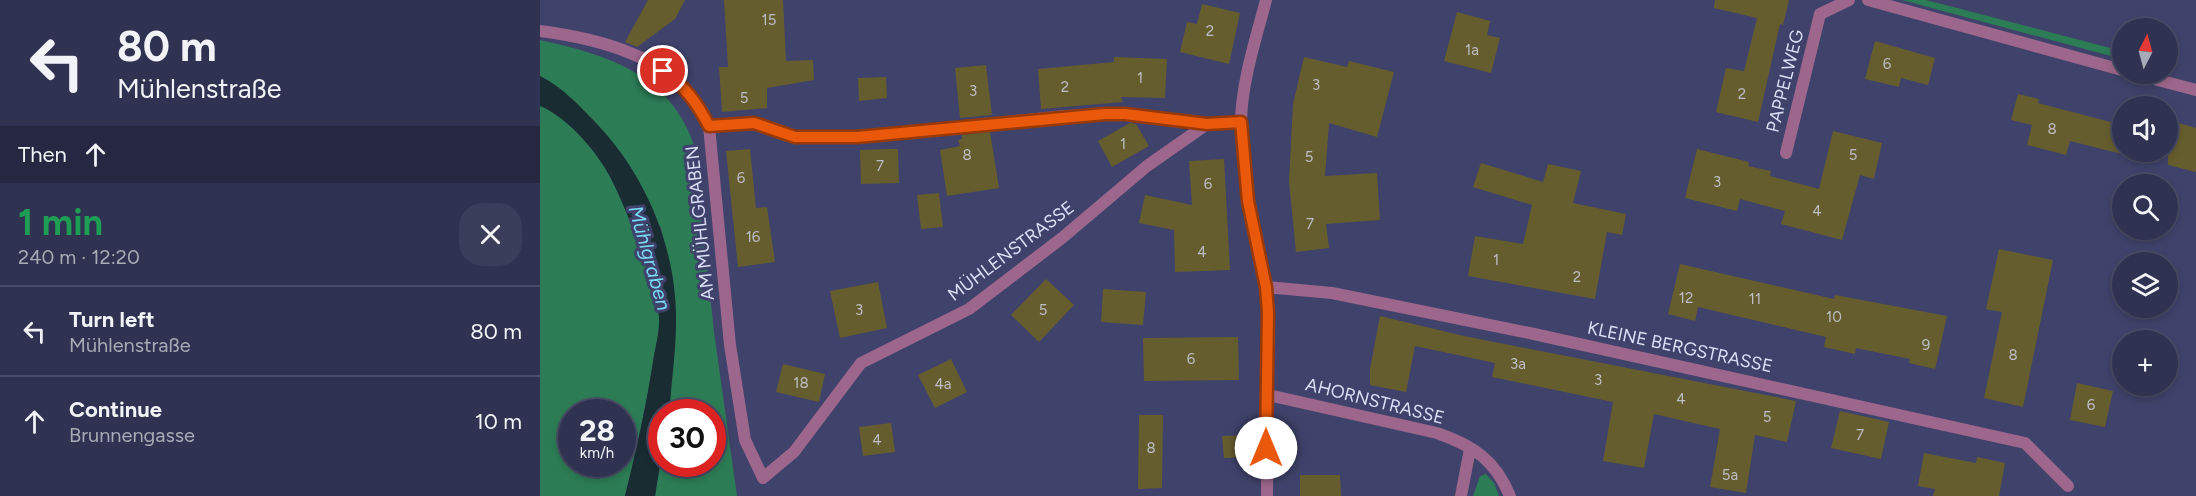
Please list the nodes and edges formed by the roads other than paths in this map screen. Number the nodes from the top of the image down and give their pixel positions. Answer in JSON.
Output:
{"nodes":[{"id":1,"x":1266,"y":0,"type":"edge"},
{"id":2,"x":1849,"y":0,"type":"edge"},
{"id":3,"x":1868,"y":0,"type":"edge"},
{"id":4,"x":540,"y":31,"type":"edge"},
{"id":5,"x":2112,"y":67,"type":"edge"},
{"id":6,"x":2173,"y":84,"type":"edge"},
{"id":7,"x":2196,"y":90,"type":"edge"},
{"id":8,"x":1241,"y":122,"type":"junction"},
{"id":9,"x":1207,"y":124,"type":"junction"},
{"id":10,"x":709,"y":126,"type":"junction"},
{"id":11,"x":1786,"y":153,"type":"dead end"},
{"id":12,"x":1266,"y":287,"type":"junction"},
{"id":13,"x":1268,"y":395,"type":"junction"},
{"id":14,"x":1470,"y":449,"type":"junction"},
{"id":15,"x":763,"y":478,"type":"joint"},
{"id":16,"x":2068,"y":486,"type":"dead end"},
{"id":17,"x":1267,"y":496,"type":"edge"},
{"id":18,"x":1461,"y":496,"type":"edge"},
{"id":19,"x":1510,"y":496,"type":"edge"}],
"edges":[{"from":1,"to":8,"type":"street"},
{"from":2,"to":11,"type":"street","name":"PAPPELWEG"},
{"from":3,"to":5,"type":"street"},
{"from":4,"to":10,"type":"street","name":"AM MÜHLGRABEN"},
{"from":6,"to":7,"type":"street"},
{"from":8,"to":9,"type":"street"},
{"from":8,"to":12,"type":"street"},
{"from":9,"to":10,"type":"street"},
{"from":9,"to":15,"type":"street","name":"MÜHLENSTRASSE"},
{"from":10,"to":15,"type":"street","name":"AM MÜHLGRABEN"},
{"from":12,"to":13,"type":"street"},
{"from":12,"to":16,"type":"street","name":"KLEINE BERGSTRASSE"},
{"from":13,"to":14,"type":"street","name":"AHORNSTRASSE"},
{"from":13,"to":17,"type":"street"},
{"from":14,"to":18,"type":"street"},
{"from":14,"to":19,"type":"street","name":"AHORNSTRASSE"}]}
